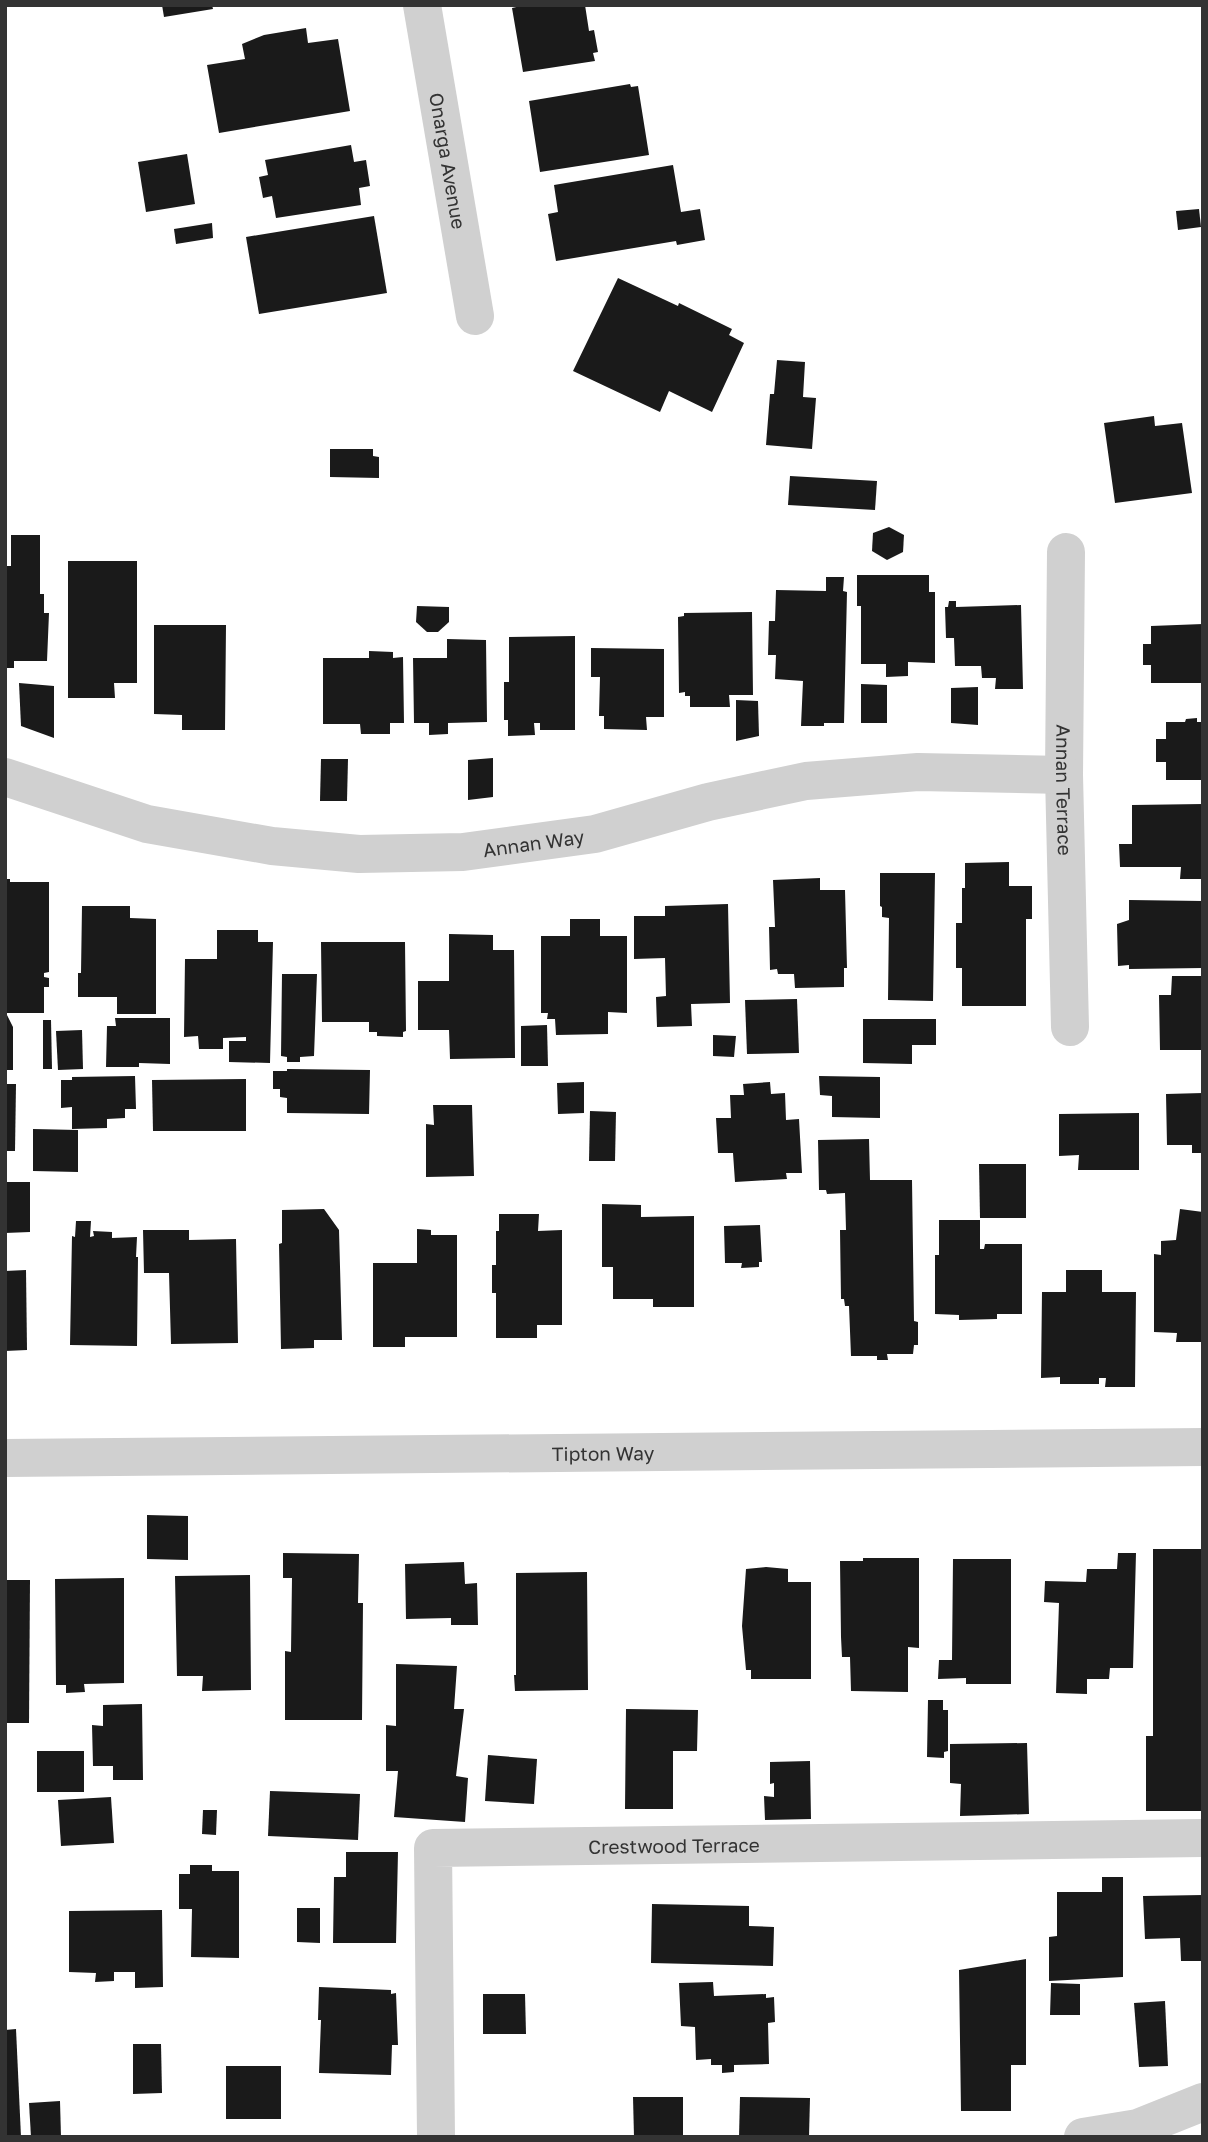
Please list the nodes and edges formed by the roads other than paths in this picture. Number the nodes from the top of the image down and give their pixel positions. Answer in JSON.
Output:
{"nodes":[{"id":1,"x":422,"y":5,"type":"edge"},
{"id":2,"x":475,"y":316,"type":"dead end"},
{"id":3,"x":1066,"y":552,"type":"dead end"},
{"id":4,"x":1063,"y":775,"type":"junction"},
{"id":5,"x":5,"y":777,"type":"edge"},
{"id":6,"x":1070,"y":1027,"type":"dead end"},
{"id":7,"x":1203,"y":1447,"type":"edge"},
{"id":8,"x":5,"y":1458,"type":"edge"},
{"id":9,"x":1203,"y":1838,"type":"edge"},
{"id":10,"x":1203,"y":2102,"type":"edge"},
{"id":11,"x":436,"y":2137,"type":"edge"},
{"id":12,"x":1083,"y":2137,"type":"edge"}],
"edges":[{"from":1,"to":2,"type":"street","name":"Onarga Avenue"},
{"from":3,"to":4,"type":"street","name":"Annan Terrace"},
{"from":4,"to":5,"type":"street","name":"Annan Way"},
{"from":4,"to":6,"type":"street","name":"Annan Terrace"},
{"from":7,"to":8,"type":"street","name":"Tipton Way"},
{"from":9,"to":11,"type":"street","name":"Crestwood Terrace"},
{"from":10,"to":12,"type":"street"}]}
